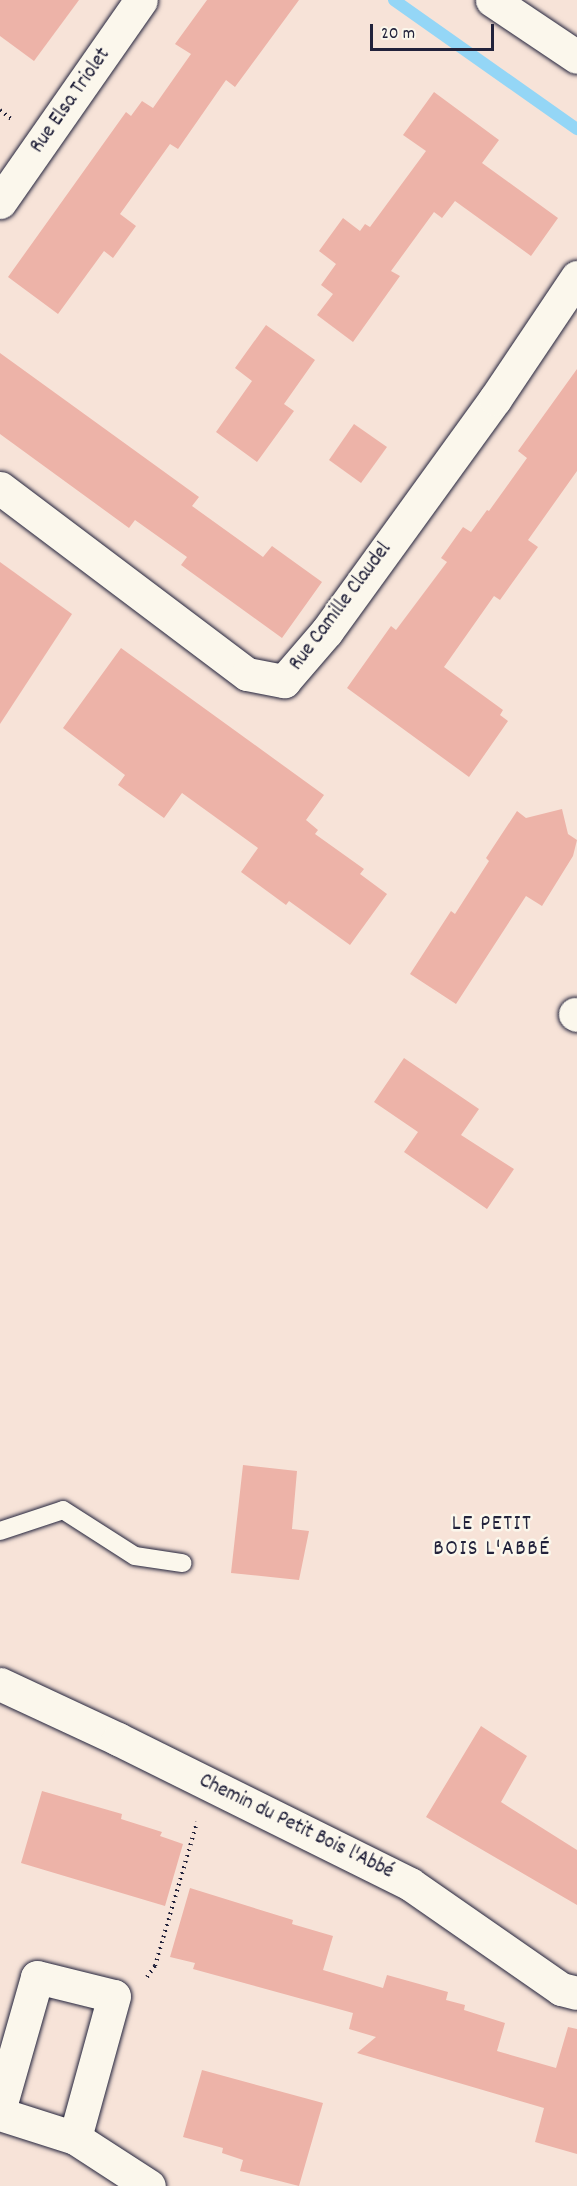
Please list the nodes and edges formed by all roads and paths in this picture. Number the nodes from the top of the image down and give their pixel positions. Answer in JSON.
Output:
{"nodes":[{"id":1,"x":141,"y":0,"type":"edge"},
{"id":2,"x":492,"y":0,"type":"edge"},
{"id":3,"x":577,"y":57,"type":"edge"},
{"id":4,"x":0,"y":202,"type":"edge"},
{"id":5,"x":577,"y":277,"type":"edge"},
{"id":6,"x":0,"y":488,"type":"edge"},
{"id":7,"x":0,"y":1531,"type":"edge"},
{"id":8,"x":182,"y":1563,"type":"dead end"},
{"id":9,"x":0,"y":1684,"type":"edge"},
{"id":10,"x":200,"y":1810,"type":"dead end"},
{"id":11,"x":147,"y":1977,"type":"dead end"},
{"id":12,"x":577,"y":1993,"type":"edge"},
{"id":13,"x":0,"y":2107,"type":"edge"},
{"id":14,"x":0,"y":2114,"type":"edge"},
{"id":15,"x":75,"y":2138,"type":"junction"},
{"id":16,"x":149,"y":2186,"type":"edge"}],
"edges":[{"from":1,"to":4,"type":"street","name":"Rue Elsa Triolet"},
{"from":2,"to":3,"type":"street"},
{"from":5,"to":6,"type":"street","name":"Rue Camille Claudel"},
{"from":7,"to":8,"type":"lane"},
{"from":9,"to":12,"type":"street","name":"Chemin du Petit Bois l'Abbé"},
{"from":10,"to":11,"type":"path"},
{"from":13,"to":15,"type":"street"},
{"from":14,"to":15,"type":"street"},
{"from":15,"to":16,"type":"street"}]}
